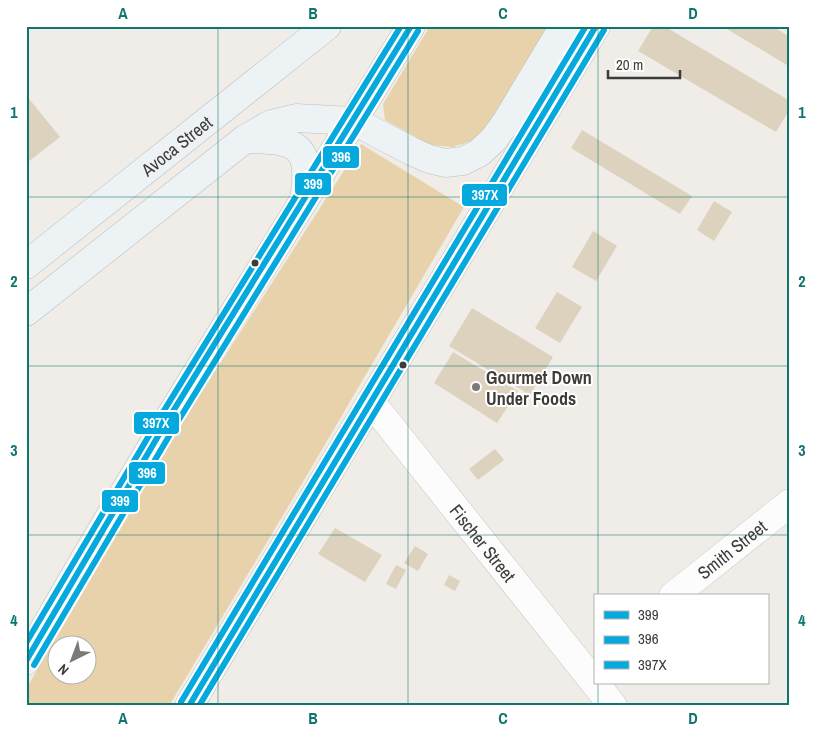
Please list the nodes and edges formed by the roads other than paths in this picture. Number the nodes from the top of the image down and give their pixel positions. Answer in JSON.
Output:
{"nodes":[{"id":1,"x":327,"y":26,"type":"edge"},
{"id":2,"x":412,"y":26,"type":"edge"},
{"id":3,"x":564,"y":26,"type":"edge"},
{"id":4,"x":596,"y":26,"type":"edge"},
{"id":5,"x":354,"y":121,"type":"junction"},
{"id":6,"x":245,"y":138,"type":"junction"},
{"id":7,"x":304,"y":198,"type":"junction"},
{"id":8,"x":26,"y":265,"type":"edge"},
{"id":9,"x":26,"y":312,"type":"edge"},
{"id":10,"x":371,"y":402,"type":"junction"},
{"id":11,"x":790,"y":503,"type":"edge"},
{"id":12,"x":676,"y":594,"type":"edge"},
{"id":13,"x":26,"y":661,"type":"edge"},
{"id":14,"x":589,"y":663,"type":"edge"},
{"id":15,"x":601,"y":684,"type":"edge"},
{"id":16,"x":189,"y":706,"type":"edge"},
{"id":17,"x":613,"y":706,"type":"edge"}],
"edges":[{"from":1,"to":8,"type":"main road","name":"Avoca Street"},
{"from":2,"to":5,"type":"main road"},
{"from":3,"to":5,"type":"main road"},
{"from":4,"to":10,"type":"main road"},
{"from":5,"to":6,"type":"main road"},
{"from":5,"to":7,"type":"main road"},
{"from":6,"to":7,"type":"main road"},
{"from":6,"to":9,"type":"main road"},
{"from":7,"to":13,"type":"main road"},
{"from":10,"to":14,"type":"street","name":"Fischer Street"},
{"from":10,"to":16,"type":"main road"},
{"from":11,"to":12,"type":"street","name":"Smith Street"},
{"from":15,"to":17,"type":"street","name":"Fischer Street"}]}
